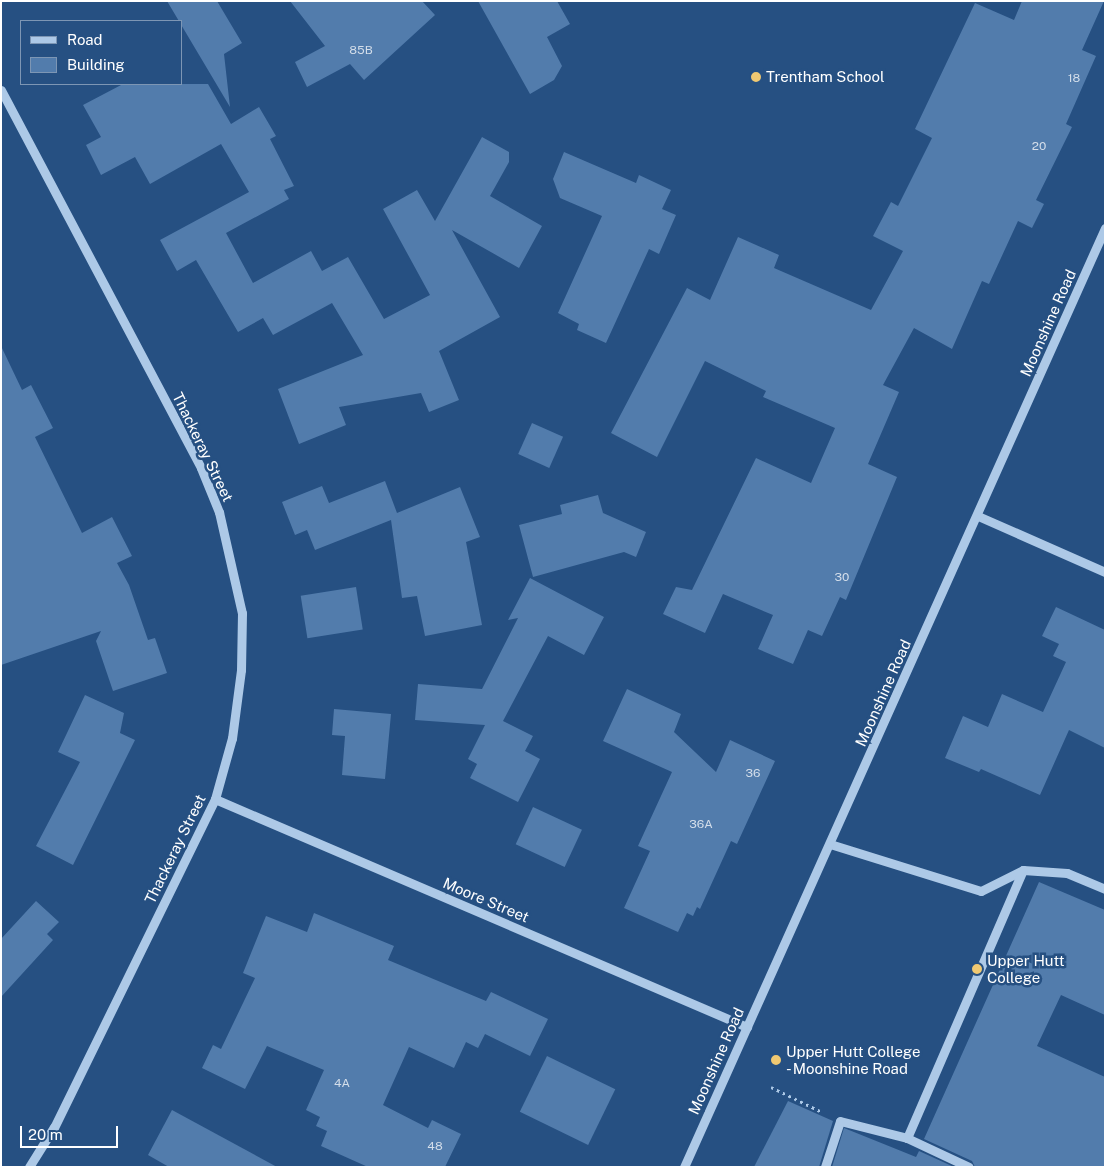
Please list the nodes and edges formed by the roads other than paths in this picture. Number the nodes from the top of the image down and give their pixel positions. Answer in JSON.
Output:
{"nodes":[{"id":1,"x":1,"y":90,"type":"edge"},
{"id":2,"x":1105,"y":228,"type":"edge"},
{"id":3,"x":978,"y":516,"type":"junction"},
{"id":4,"x":1105,"y":572,"type":"edge"},
{"id":5,"x":215,"y":799,"type":"junction"},
{"id":6,"x":830,"y":844,"type":"junction"},
{"id":7,"x":1023,"y":870,"type":"junction"},
{"id":8,"x":1105,"y":889,"type":"edge"},
{"id":9,"x":747,"y":1027,"type":"junction"},
{"id":10,"x":907,"y":1138,"type":"junction"},
{"id":11,"x":29,"y":1167,"type":"edge"},
{"id":12,"x":684,"y":1167,"type":"edge"},
{"id":13,"x":825,"y":1167,"type":"edge"},
{"id":14,"x":969,"y":1167,"type":"edge"}],
"edges":[{"from":1,"to":5,"type":"street","name":"Thackeray Street"},
{"from":2,"to":3,"type":"street","name":"Moonshine Road"},
{"from":3,"to":4,"type":"street"},
{"from":3,"to":6,"type":"street","name":"Moonshine Road"},
{"from":5,"to":9,"type":"street","name":"Moore Street"},
{"from":5,"to":11,"type":"street","name":"Thackeray Street"},
{"from":6,"to":7,"type":"street"},
{"from":6,"to":9,"type":"street","name":"Moonshine Road"},
{"from":7,"to":8,"type":"street"},
{"from":7,"to":10,"type":"street"},
{"from":9,"to":12,"type":"street","name":"Moonshine Road"},
{"from":10,"to":13,"type":"street"},
{"from":10,"to":14,"type":"street"}]}
